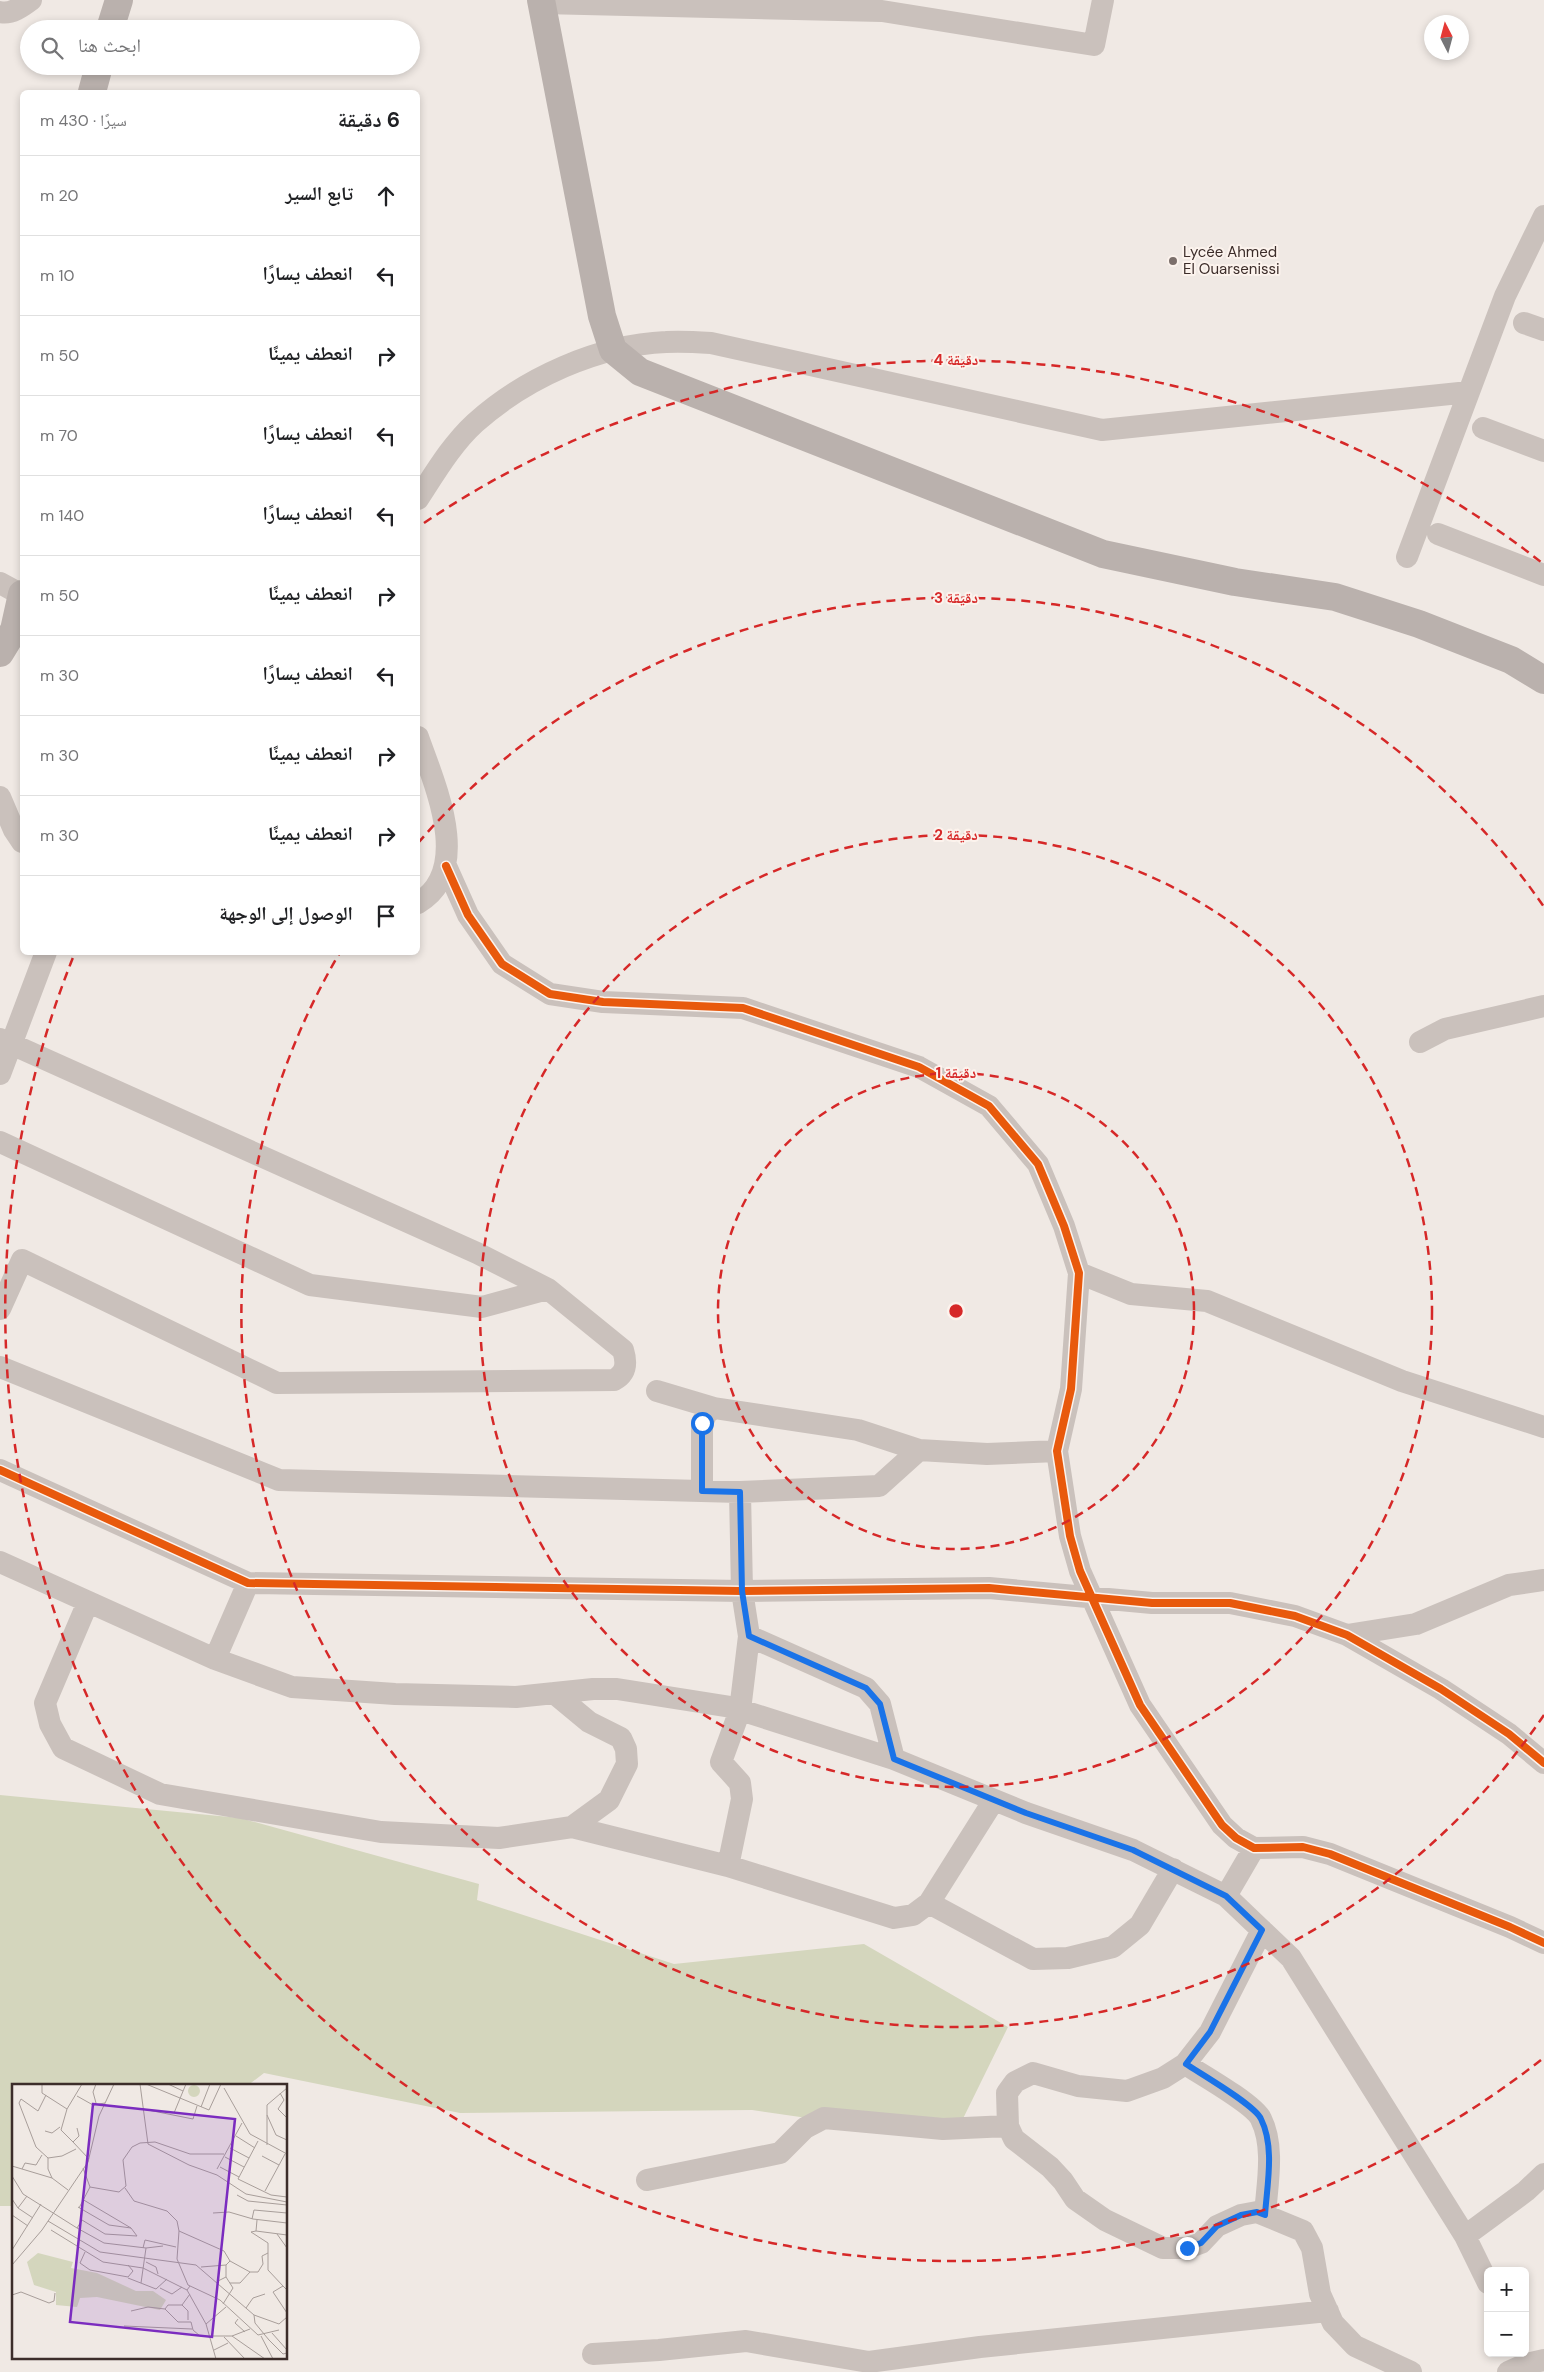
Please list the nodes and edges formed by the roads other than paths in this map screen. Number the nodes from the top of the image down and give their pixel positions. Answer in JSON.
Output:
{"nodes":[{"id":1,"x":31,"y":0,"type":"edge"},
{"id":2,"x":119,"y":0,"type":"edge"},
{"id":3,"x":1103,"y":0,"type":"edge"},
{"id":4,"x":542,"y":1,"type":"edge"},
{"id":5,"x":884,"y":6,"type":"edge"},
{"id":6,"x":0,"y":12,"type":"edge"},
{"id":7,"x":113,"y":20,"type":"edge"},
{"id":8,"x":97,"y":75,"type":"edge"},
{"id":9,"x":93,"y":90,"type":"edge"},
{"id":10,"x":1544,"y":216,"type":"edge"},
{"id":11,"x":613,"y":350,"type":"junction"},
{"id":12,"x":1469,"y":392,"type":"junction"},
{"id":13,"x":1484,"y":428,"type":"dead end"},
{"id":14,"x":1544,"y":451,"type":"edge"},
{"id":15,"x":420,"y":496,"type":"edge"},
{"id":16,"x":1438,"y":534,"type":"dead end"},
{"id":17,"x":1407,"y":557,"type":"dead end"},
{"id":18,"x":1544,"y":575,"type":"edge"},
{"id":19,"x":0,"y":583,"type":"edge"},
{"id":20,"x":20,"y":594,"type":"edge"},
{"id":21,"x":20,"y":604,"type":"edge"},
{"id":22,"x":0,"y":653,"type":"edge"},
{"id":23,"x":1544,"y":680,"type":"edge"},
{"id":24,"x":420,"y":742,"type":"edge"},
{"id":25,"x":0,"y":797,"type":"edge"},
{"id":26,"x":20,"y":839,"type":"edge"},
{"id":27,"x":446,"y":866,"type":"junction"},
{"id":28,"x":420,"y":902,"type":"edge"},
{"id":29,"x":45,"y":955,"type":"edge"},
{"id":30,"x":1544,"y":1006,"type":"edge"},
{"id":31,"x":6,"y":1042,"type":"edge"},
{"id":32,"x":1420,"y":1042,"type":"dead end"},
{"id":33,"x":0,"y":1074,"type":"edge"},
{"id":34,"x":0,"y":1142,"type":"edge"},
{"id":35,"x":1078,"y":1273,"type":"junction"},
{"id":36,"x":548,"y":1289,"type":"junction"},
{"id":37,"x":0,"y":1309,"type":"edge"},
{"id":38,"x":0,"y":1367,"type":"edge"},
{"id":39,"x":657,"y":1391,"type":"dead end"},
{"id":40,"x":714,"y":1408,"type":"junction"},
{"id":41,"x":1544,"y":1427,"type":"edge"},
{"id":42,"x":919,"y":1450,"type":"junction"},
{"id":43,"x":1056,"y":1451,"type":"junction"},
{"id":44,"x":0,"y":1470,"type":"edge"},
{"id":45,"x":702,"y":1491,"type":"junction"},
{"id":46,"x":740,"y":1492,"type":"junction"},
{"id":47,"x":0,"y":1562,"type":"edge"},
{"id":48,"x":1544,"y":1580,"type":"edge"},
{"id":49,"x":248,"y":1582,"type":"junction"},
{"id":50,"x":742,"y":1591,"type":"junction"},
{"id":51,"x":1093,"y":1598,"type":"junction"},
{"id":52,"x":88,"y":1602,"type":"junction"},
{"id":53,"x":749,"y":1636,"type":"junction"},
{"id":54,"x":1347,"y":1636,"type":"junction"},
{"id":55,"x":215,"y":1659,"type":"junction"},
{"id":56,"x":554,"y":1693,"type":"junction"},
{"id":57,"x":740,"y":1710,"type":"junction"},
{"id":58,"x":894,"y":1759,"type":"junction"},
{"id":59,"x":1544,"y":1763,"type":"edge"},
{"id":60,"x":994,"y":1800,"type":"junction"},
{"id":61,"x":572,"y":1827,"type":"junction"},
{"id":62,"x":1254,"y":1848,"type":"junction"},
{"id":63,"x":728,"y":1866,"type":"junction"},
{"id":64,"x":1173,"y":1869,"type":"junction"},
{"id":65,"x":1226,"y":1896,"type":"junction"},
{"id":66,"x":929,"y":1903,"type":"junction"},
{"id":67,"x":1262,"y":1930,"type":"junction"},
{"id":68,"x":1544,"y":1943,"type":"edge"},
{"id":69,"x":1186,"y":2064,"type":"junction"},
{"id":70,"x":1008,"y":2126,"type":"junction"},
{"id":71,"x":1544,"y":2174,"type":"edge"},
{"id":72,"x":647,"y":2180,"type":"dead end"},
{"id":73,"x":1265,"y":2215,"type":"junction"},
{"id":74,"x":1466,"y":2236,"type":"junction"},
{"id":75,"x":1484,"y":2274,"type":"edge"},
{"id":76,"x":1328,"y":2311,"type":"junction"},
{"id":77,"x":593,"y":2354,"type":"dead end"},
{"id":78,"x":1411,"y":2372,"type":"edge"}],
"edges":[{"from":1,"to":6,"type":"street"},
{"from":2,"to":7,"type":"main road"},
{"from":3,"to":5,"type":"street"},
{"from":4,"to":5,"type":"street"},
{"from":4,"to":11,"type":"main road"},
{"from":8,"to":9,"type":"main road"},
{"from":10,"to":12,"type":"street"},
{"from":11,"to":12,"type":"street"},
{"from":11,"to":15,"type":"street"},
{"from":11,"to":23,"type":"main road"},
{"from":12,"to":17,"type":"street"},
{"from":13,"to":14,"type":"street"},
{"from":16,"to":18,"type":"street"},
{"from":19,"to":20,"type":"street"},
{"from":21,"to":22,"type":"main road"},
{"from":24,"to":27,"type":"street"},
{"from":25,"to":26,"type":"street"},
{"from":27,"to":28,"type":"street"},
{"from":27,"to":35,"type":"street"},
{"from":29,"to":31,"type":"street"},
{"from":30,"to":32,"type":"street"},
{"from":31,"to":33,"type":"street"},
{"from":31,"to":36,"type":"street"},
{"from":34,"to":36,"type":"street"},
{"from":35,"to":41,"type":"street"},
{"from":35,"to":43,"type":"street"},
{"from":36,"to":37,"type":"street"},
{"from":38,"to":45,"type":"street"},
{"from":39,"to":40,"type":"street"},
{"from":40,"to":42,"type":"street"},
{"from":40,"to":45,"type":"street"},
{"from":42,"to":43,"type":"street"},
{"from":42,"to":46,"type":"street"},
{"from":43,"to":51,"type":"street"},
{"from":44,"to":49,"type":"street"},
{"from":45,"to":46,"type":"street"},
{"from":46,"to":50,"type":"street"},
{"from":47,"to":52,"type":"street"},
{"from":48,"to":54,"type":"street"},
{"from":49,"to":50,"type":"street"},
{"from":49,"to":55,"type":"street"},
{"from":50,"to":51,"type":"street"},
{"from":50,"to":53,"type":"street"},
{"from":51,"to":54,"type":"street"},
{"from":51,"to":62,"type":"street"},
{"from":52,"to":55,"type":"street"},
{"from":52,"to":61,"type":"street"},
{"from":53,"to":57,"type":"street"},
{"from":53,"to":58,"type":"street"},
{"from":54,"to":59,"type":"street"},
{"from":55,"to":56,"type":"street"},
{"from":56,"to":57,"type":"street"},
{"from":56,"to":61,"type":"street"},
{"from":57,"to":58,"type":"street"},
{"from":57,"to":63,"type":"street"},
{"from":58,"to":60,"type":"street"},
{"from":60,"to":64,"type":"street"},
{"from":60,"to":66,"type":"street"},
{"from":61,"to":63,"type":"street"},
{"from":62,"to":65,"type":"street"},
{"from":62,"to":68,"type":"street"},
{"from":63,"to":66,"type":"street"},
{"from":64,"to":65,"type":"street"},
{"from":64,"to":66,"type":"street"},
{"from":65,"to":67,"type":"street"},
{"from":67,"to":69,"type":"street"},
{"from":67,"to":74,"type":"street"},
{"from":69,"to":70,"type":"street"},
{"from":69,"to":73,"type":"street"},
{"from":70,"to":72,"type":"street"},
{"from":70,"to":73,"type":"street"},
{"from":71,"to":74,"type":"street"},
{"from":73,"to":76,"type":"street"},
{"from":74,"to":75,"type":"street"},
{"from":76,"to":77,"type":"street"},
{"from":76,"to":78,"type":"street"}]}
